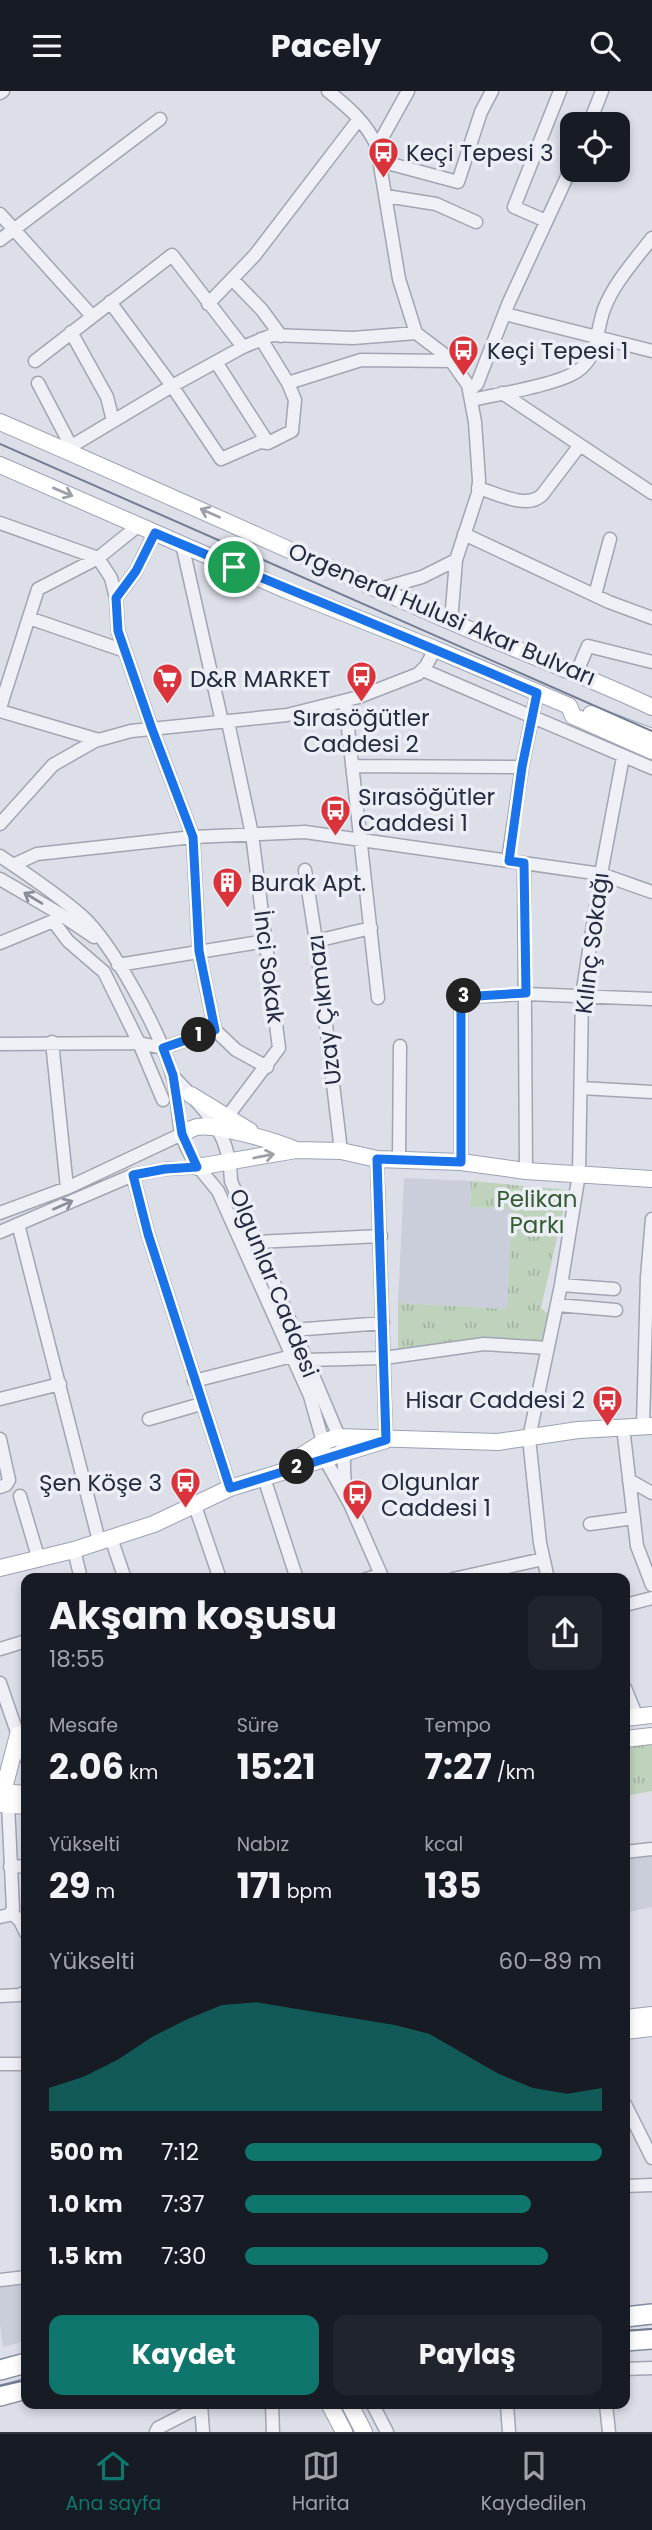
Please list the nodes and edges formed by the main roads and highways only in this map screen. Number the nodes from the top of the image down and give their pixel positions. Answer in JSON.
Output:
{"nodes":[{"id":1,"x":0,"y":422,"type":"edge"},
{"id":2,"x":0,"y":466,"type":"edge"},
{"id":3,"x":604,"y":684,"type":"junction"},
{"id":4,"x":652,"y":700,"type":"edge"},
{"id":5,"x":569,"y":706,"type":"junction"},
{"id":6,"x":652,"y":707,"type":"edge"},
{"id":7,"x":652,"y":737,"type":"edge"},
{"id":8,"x":652,"y":751,"type":"edge"},
{"id":9,"x":191,"y":1095,"type":"road end"},
{"id":10,"x":224,"y":1123,"type":"junction"},
{"id":11,"x":182,"y":1134,"type":"road end"},
{"id":12,"x":296,"y":1150,"type":"junction"},
{"id":13,"x":197,"y":1167,"type":"road end"},
{"id":14,"x":652,"y":1179,"type":"edge"},
{"id":15,"x":647,"y":1426,"type":"edge"},
{"id":16,"x":335,"y":1444,"type":"junction"},
{"id":17,"x":271,"y":1475,"type":"junction"},
{"id":18,"x":0,"y":1568,"type":"edge"},
{"id":19,"x":652,"y":1736,"type":"edge"},
{"id":20,"x":630,"y":1738,"type":"edge"},
{"id":21,"x":21,"y":1742,"type":"edge"},
{"id":22,"x":21,"y":1795,"type":"edge"},
{"id":23,"x":3,"y":1798,"type":"edge"},
{"id":24,"x":21,"y":1804,"type":"edge"},
{"id":25,"x":652,"y":2015,"type":"edge"},
{"id":26,"x":630,"y":2017,"type":"edge"},
{"id":27,"x":652,"y":2028,"type":"edge"},
{"id":28,"x":630,"y":2030,"type":"edge"},
{"id":29,"x":652,"y":2314,"type":"edge"},
{"id":30,"x":630,"y":2316,"type":"edge"},
{"id":31,"x":652,"y":2339,"type":"edge"},
{"id":32,"x":630,"y":2341,"type":"edge"},
{"id":33,"x":21,"y":2364,"type":"edge"},
{"id":34,"x":0,"y":2370,"type":"edge"},
{"id":35,"x":21,"y":2390,"type":"edge"},
{"id":36,"x":0,"y":2396,"type":"edge"},
{"id":37,"x":332,"y":2409,"type":"edge"},
{"id":38,"x":353,"y":2409,"type":"edge"},
{"id":39,"x":344,"y":2432,"type":"edge"},
{"id":40,"x":364,"y":2432,"type":"edge"}],
"edges":[{"from":3,"to":1,"type":"main road","name":"Orgeneral Hulusi Akar Bulvarı","one_way":true},
{"from":2,"to":5,"type":"main road","name":"Orgeneral Hulusi Akar Bulvarı","one_way":true},
{"from":3,"to":4,"type":"main road"},
{"from":3,"to":6,"type":"main road","name":"Orgeneral Hulusi Akar Bulvarı"},
{"from":5,"to":7,"type":"main road","name":"Orgeneral Hulusi Akar Bulvarı"},
{"from":5,"to":8,"type":"main road","name":"Orgeneral Hulusi Akar Bulvarı"},
{"from":9,"to":10,"type":"main road"},
{"from":10,"to":11,"type":"main road"},
{"from":10,"to":12,"type":"main road"},
{"from":13,"to":12,"type":"main road","one_way":true},
{"from":12,"to":14,"type":"main road"},
{"from":15,"to":16,"type":"main road"},
{"from":16,"to":17,"type":"main road"},
{"from":16,"to":17,"type":"main road"},
{"from":17,"to":18,"type":"main road"},
{"from":19,"to":20,"type":"main road"},
{"from":21,"to":23,"type":"main road"},
{"from":22,"to":23,"type":"main road"},
{"from":23,"to":24,"type":"main road"},
{"from":25,"to":26,"type":"main road"},
{"from":27,"to":28,"type":"main road"},
{"from":29,"to":30,"type":"highway"},
{"from":31,"to":32,"type":"highway"},
{"from":33,"to":34,"type":"highway"},
{"from":35,"to":36,"type":"highway"},
{"from":37,"to":39,"type":"main road"},
{"from":38,"to":40,"type":"main road"}]}
